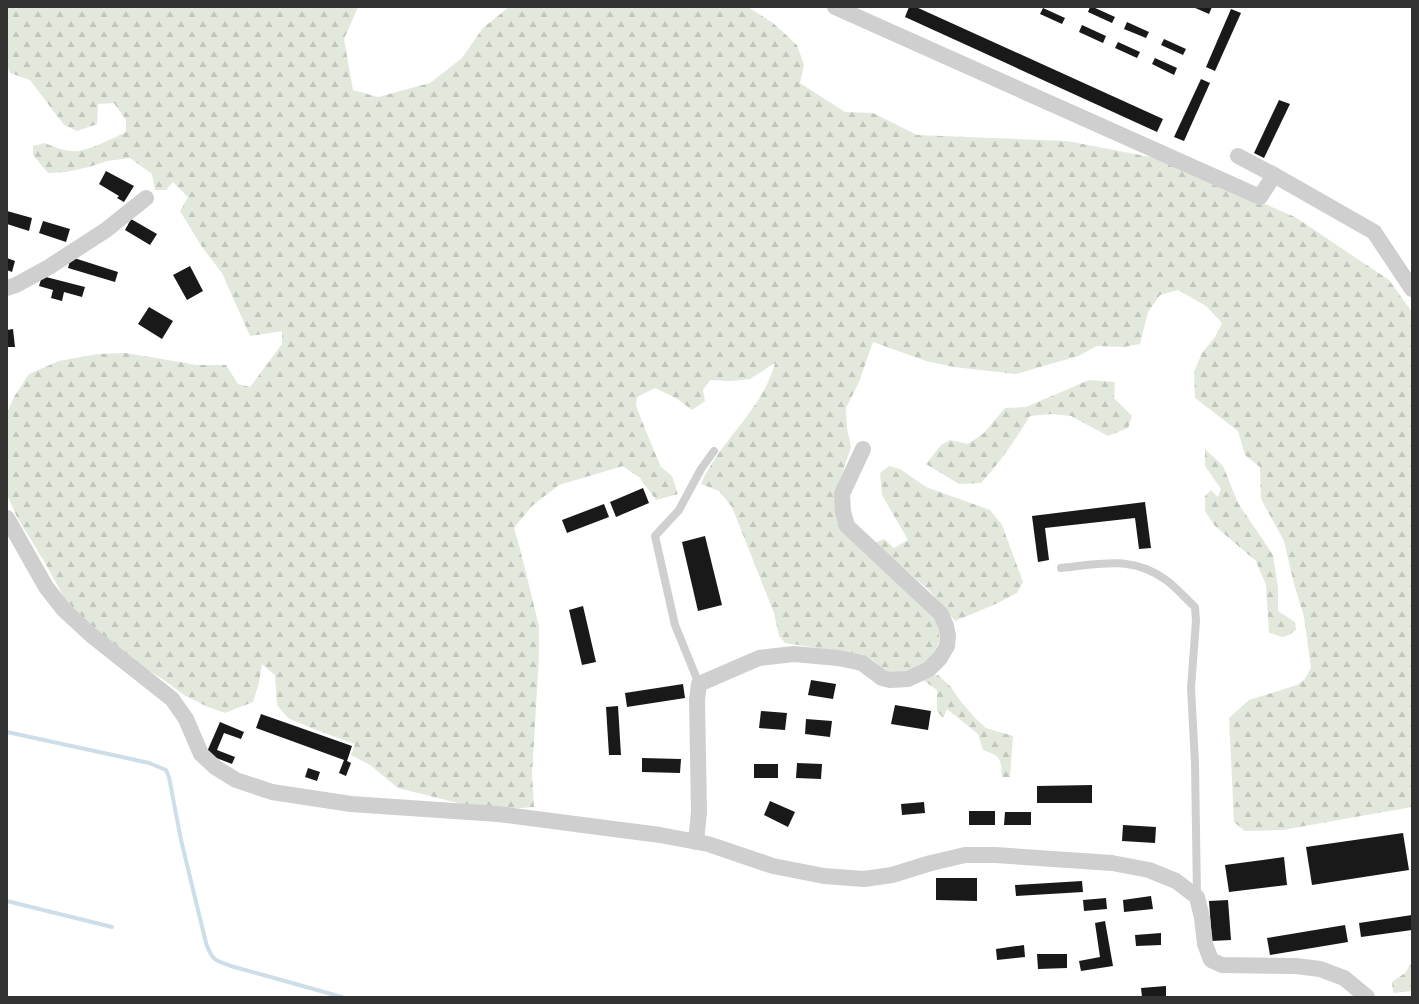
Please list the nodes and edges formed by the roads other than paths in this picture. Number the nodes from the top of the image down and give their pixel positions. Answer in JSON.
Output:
{"nodes":[{"id":1,"x":835,"y":7,"type":"edge"},
{"id":2,"x":1238,"y":156,"type":"dead end"},
{"id":3,"x":1274,"y":174,"type":"junction"},
{"id":4,"x":146,"y":198,"type":"dead end"},
{"id":5,"x":7,"y":288,"type":"edge"},
{"id":6,"x":1412,"y":289,"type":"edge"},
{"id":7,"x":863,"y":449,"type":"dead end"},
{"id":8,"x":714,"y":451,"type":"dead end"},
{"id":9,"x":7,"y":518,"type":"edge"},
{"id":10,"x":1061,"y":568,"type":"dead end"},
{"id":11,"x":699,"y":684,"type":"junction"},
{"id":12,"x":696,"y":842,"type":"junction"},
{"id":13,"x":1197,"y":897,"type":"junction"},
{"id":14,"x":1367,"y":997,"type":"edge"}],
"edges":[{"from":1,"to":3,"type":"street"},
{"from":2,"to":3,"type":"street"},
{"from":3,"to":6,"type":"street"},
{"from":4,"to":5,"type":"street"},
{"from":7,"to":11,"type":"street"},
{"from":8,"to":11,"type":"lane"},
{"from":9,"to":12,"type":"street"},
{"from":10,"to":13,"type":"lane"},
{"from":11,"to":12,"type":"street"},
{"from":12,"to":13,"type":"street"},
{"from":13,"to":14,"type":"street"}]}
